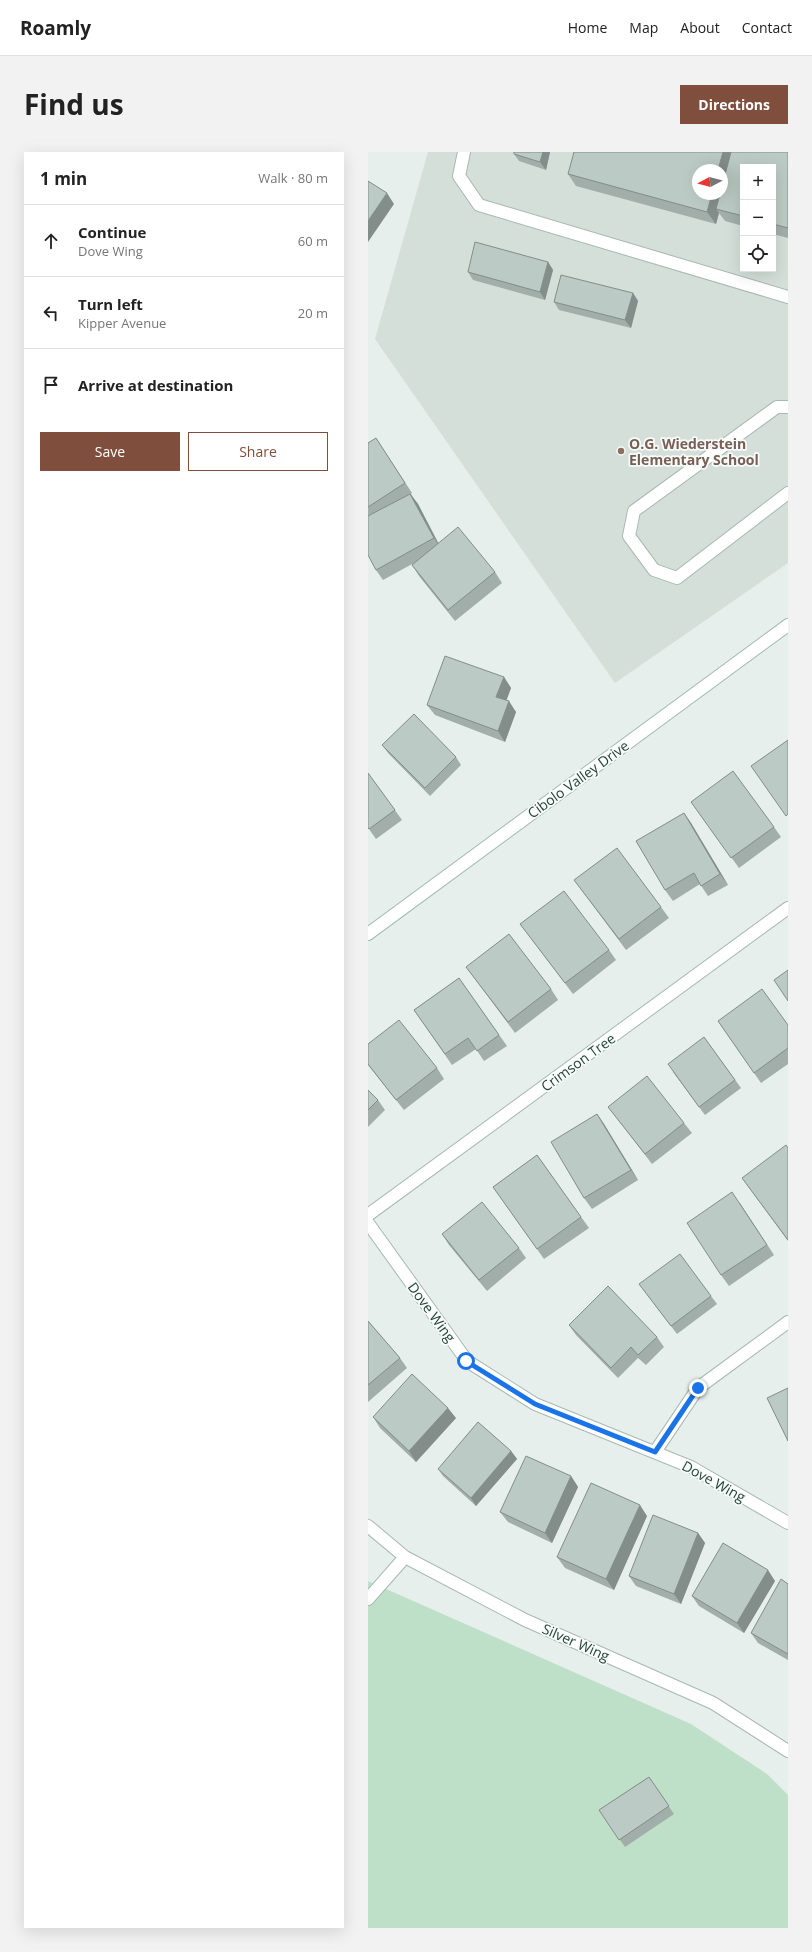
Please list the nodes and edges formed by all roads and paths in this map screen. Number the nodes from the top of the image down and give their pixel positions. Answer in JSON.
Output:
{"nodes":[{"id":1,"x":464,"y":152,"type":"edge"},
{"id":2,"x":788,"y":297,"type":"edge"},
{"id":3,"x":788,"y":407,"type":"edge"},
{"id":4,"x":788,"y":493,"type":"edge"},
{"id":5,"x":788,"y":625,"type":"edge"},
{"id":6,"x":788,"y":908,"type":"edge"},
{"id":7,"x":368,"y":934,"type":"edge"},
{"id":8,"x":368,"y":1215,"type":"edge"},
{"id":9,"x":368,"y":1223,"type":"edge"},
{"id":10,"x":788,"y":1322,"type":"edge"},
{"id":11,"x":655,"y":1452,"type":"junction"},
{"id":12,"x":788,"y":1523,"type":"edge"},
{"id":13,"x":368,"y":1526,"type":"edge"},
{"id":14,"x":405,"y":1557,"type":"junction"},
{"id":15,"x":368,"y":1600,"type":"edge"},
{"id":16,"x":788,"y":1751,"type":"edge"}],
"edges":[{"from":1,"to":2,"type":"street"},
{"from":3,"to":4,"type":"street"},
{"from":5,"to":7,"type":"street","name":"Cibolo Valley Drive"},
{"from":6,"to":8,"type":"street","name":"Crimson Tree"},
{"from":9,"to":11,"type":"street","name":"Dove Wing"},
{"from":10,"to":11,"type":"street"},
{"from":11,"to":12,"type":"street","name":"Dove Wing"},
{"from":13,"to":14,"type":"street","name":"Silver Wing"},
{"from":14,"to":15,"type":"street"},
{"from":14,"to":16,"type":"street","name":"Silver Wing"}]}
